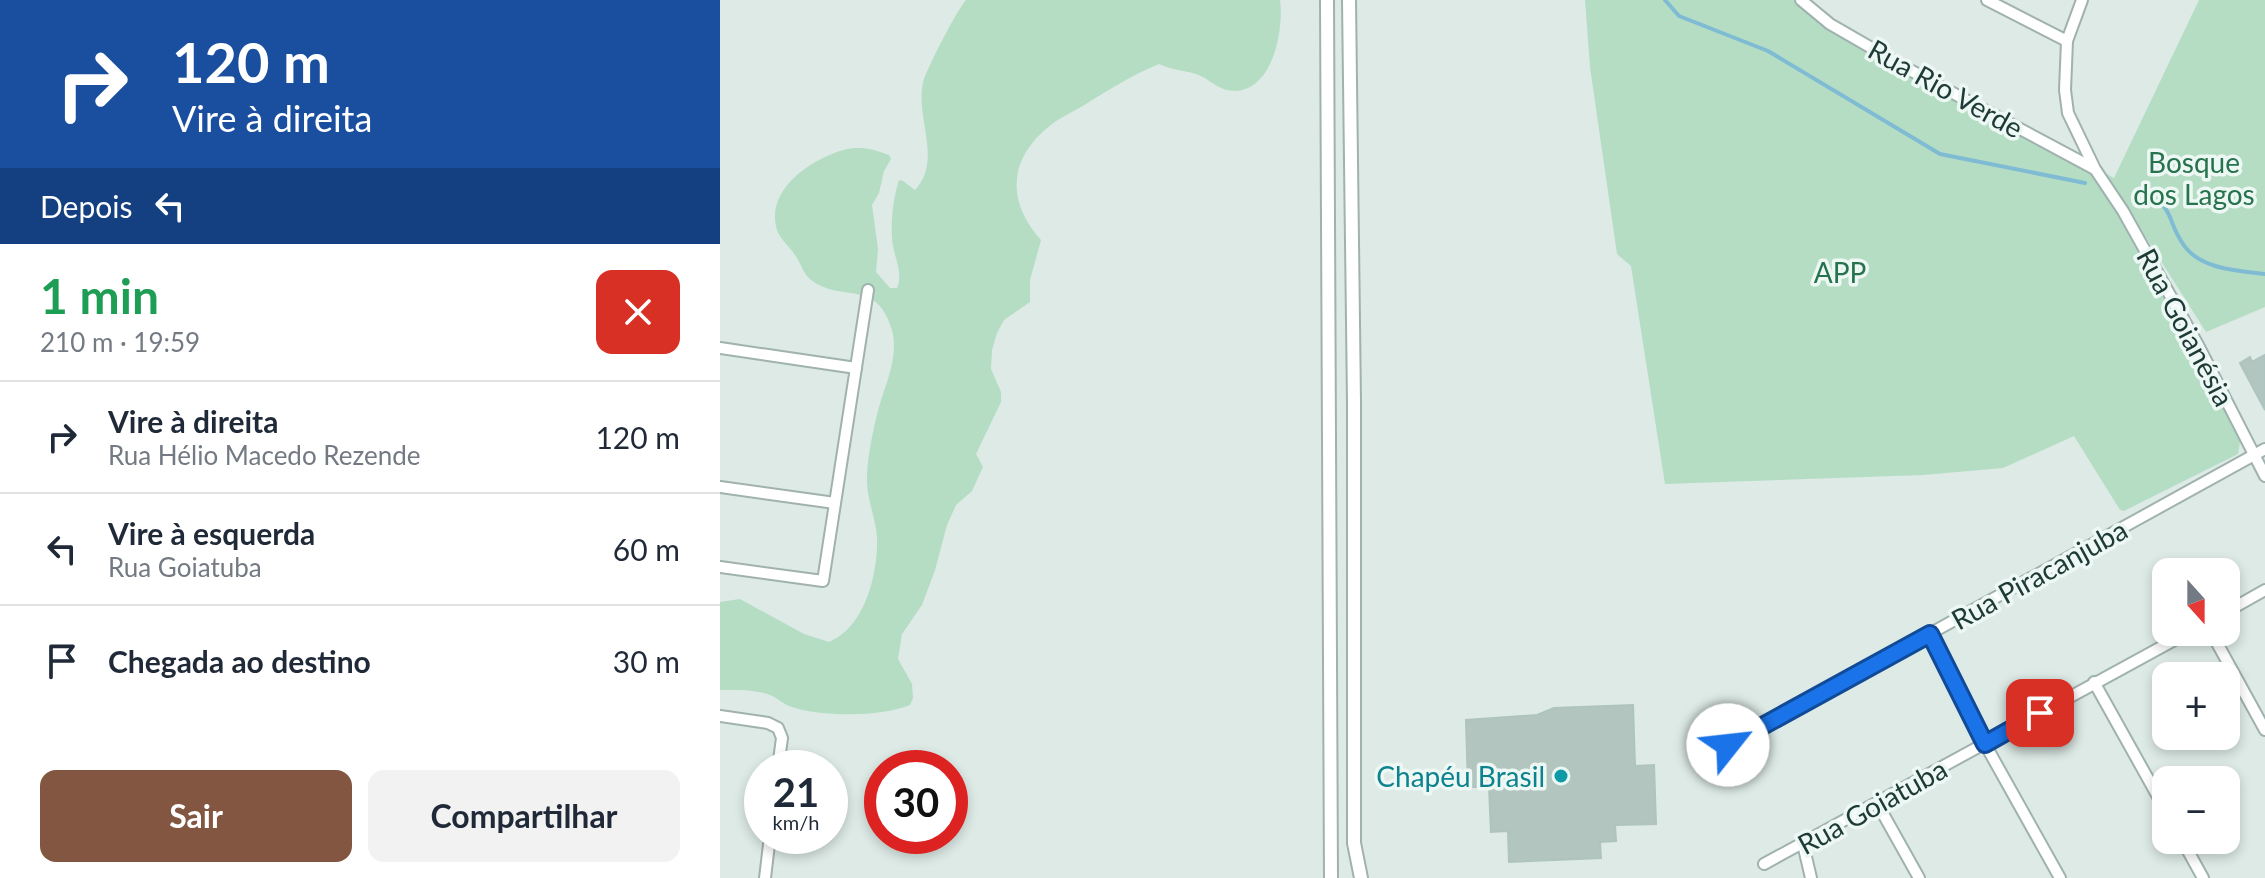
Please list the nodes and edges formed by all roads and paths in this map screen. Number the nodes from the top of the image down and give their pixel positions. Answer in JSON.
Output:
{"nodes":[{"id":1,"x":1327,"y":0,"type":"edge"},
{"id":2,"x":1349,"y":0,"type":"edge"},
{"id":3,"x":1801,"y":0,"type":"edge"},
{"id":4,"x":1987,"y":0,"type":"edge"},
{"id":5,"x":2082,"y":0,"type":"edge"},
{"id":6,"x":2067,"y":41,"type":"junction"},
{"id":7,"x":2095,"y":169,"type":"junction"},
{"id":8,"x":868,"y":290,"type":"dead end"},
{"id":9,"x":720,"y":348,"type":"edge"},
{"id":10,"x":856,"y":368,"type":"junction"},
{"id":11,"x":2265,"y":449,"type":"edge"},
{"id":12,"x":2253,"y":456,"type":"junction"},
{"id":13,"x":2265,"y":476,"type":"edge"},
{"id":14,"x":720,"y":487,"type":"edge"},
{"id":15,"x":835,"y":503,"type":"junction"},
{"id":16,"x":720,"y":567,"type":"edge"},
{"id":17,"x":2265,"y":590,"type":"edge"},
{"id":18,"x":2240,"y":604,"type":"edge"},
{"id":19,"x":1930,"y":634,"type":"junction"},
{"id":20,"x":2162,"y":646,"type":"edge"},
{"id":21,"x":2219,"y":646,"type":"edge"},
{"id":22,"x":2094,"y":682,"type":"junction"},
{"id":23,"x":720,"y":716,"type":"edge"},
{"id":24,"x":2265,"y":730,"type":"edge"},
{"id":25,"x":1985,"y":744,"type":"junction"},
{"id":26,"x":1728,"y":745,"type":"dead end"},
{"id":27,"x":780,"y":750,"type":"edge"},
{"id":28,"x":2152,"y":786,"type":"edge"},
{"id":29,"x":1877,"y":803,"type":"junction"},
{"id":30,"x":1803,"y":844,"type":"junction"},
{"id":31,"x":768,"y":854,"type":"edge"},
{"id":32,"x":2190,"y":854,"type":"edge"},
{"id":33,"x":1764,"y":864,"type":"dead end"},
{"id":34,"x":765,"y":878,"type":"edge"},
{"id":35,"x":1331,"y":878,"type":"edge"},
{"id":36,"x":1361,"y":878,"type":"edge"},
{"id":37,"x":1811,"y":878,"type":"edge"},
{"id":38,"x":1919,"y":878,"type":"edge"},
{"id":39,"x":2060,"y":878,"type":"edge"},
{"id":40,"x":2203,"y":878,"type":"edge"}],
"edges":[{"from":1,"to":35,"type":"street"},
{"from":2,"to":36,"type":"street"},
{"from":3,"to":7,"type":"street","name":"Rua Rio Verde"},
{"from":4,"to":6,"type":"street"},
{"from":5,"to":6,"type":"street","name":"Rua Goianésia"},
{"from":6,"to":7,"type":"street","name":"Rua Goianésia"},
{"from":7,"to":12,"type":"street","name":"Rua Goianésia"},
{"from":8,"to":10,"type":"street"},
{"from":9,"to":10,"type":"street"},
{"from":10,"to":15,"type":"street"},
{"from":11,"to":12,"type":"street","name":"Rua Piracanjuba"},
{"from":12,"to":13,"type":"street","name":"Rua Goianésia"},
{"from":12,"to":19,"type":"street","name":"Rua Piracanjuba"},
{"from":14,"to":15,"type":"street"},
{"from":15,"to":16,"type":"street"},
{"from":17,"to":18,"type":"street"},
{"from":19,"to":25,"type":"street"},
{"from":19,"to":26,"type":"street","name":"Rua Piracanjuba"},
{"from":20,"to":22,"type":"street","name":"Rua Goiatuba"},
{"from":21,"to":24,"type":"street"},
{"from":22,"to":25,"type":"street","name":"Rua Goiatuba"},
{"from":22,"to":28,"type":"street"},
{"from":23,"to":27,"type":"street"},
{"from":25,"to":29,"type":"street","name":"Rua Goiatuba"},
{"from":25,"to":39,"type":"street"},
{"from":29,"to":30,"type":"street","name":"Rua Goiatuba"},
{"from":29,"to":38,"type":"street"},
{"from":30,"to":33,"type":"street","name":"Rua Goiatuba"},
{"from":30,"to":37,"type":"street"},
{"from":31,"to":34,"type":"street"},
{"from":32,"to":40,"type":"street"}]}
